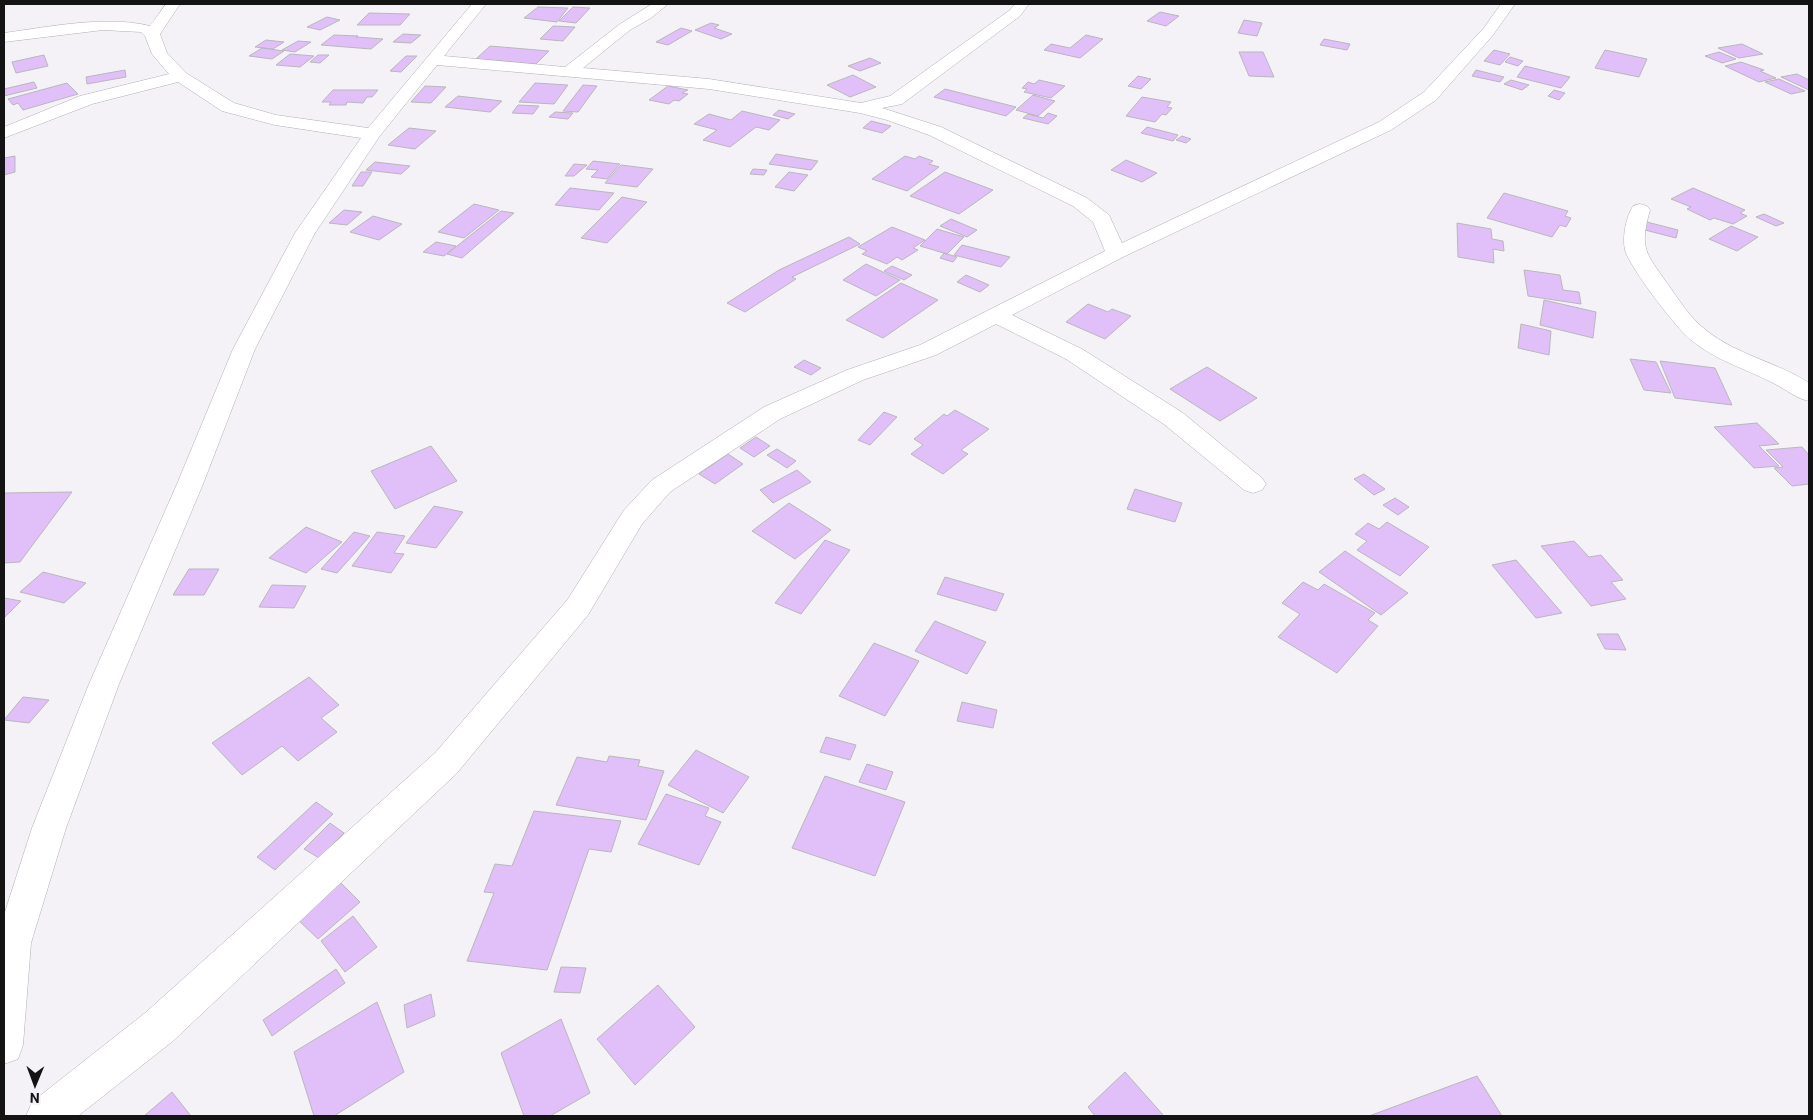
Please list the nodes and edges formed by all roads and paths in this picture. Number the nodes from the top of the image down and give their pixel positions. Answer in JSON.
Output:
{"nodes":[{"id":1,"x":174,"y":4,"type":"edge"},
{"id":2,"x":479,"y":4,"type":"edge"},
{"id":3,"x":660,"y":4,"type":"edge"},
{"id":4,"x":1022,"y":4,"type":"edge"},
{"id":5,"x":1508,"y":4,"type":"edge"},
{"id":6,"x":152,"y":34,"type":"junction"},
{"id":7,"x":4,"y":37,"type":"edge"},
{"id":8,"x":433,"y":60,"type":"junction"},
{"id":9,"x":568,"y":72,"type":"junction"},
{"id":10,"x":180,"y":76,"type":"junction"},
{"id":11,"x":894,"y":108,"type":"junction"},
{"id":12,"x":4,"y":134,"type":"edge"},
{"id":13,"x":372,"y":134,"type":"junction"},
{"id":14,"x":1640,"y":210,"type":"dead end"},
{"id":15,"x":1116,"y":252,"type":"junction"},
{"id":16,"x":995,"y":315,"type":"junction"},
{"id":17,"x":1809,"y":394,"type":"edge"},
{"id":18,"x":1253,"y":484,"type":"dead end"},
{"id":19,"x":4,"y":1045,"type":"edge"},
{"id":20,"x":46,"y":1116,"type":"edge"}],
"edges":[{"from":1,"to":6,"type":"street"},
{"from":2,"to":8,"type":"street"},
{"from":3,"to":9,"type":"street"},
{"from":4,"to":11,"type":"street"},
{"from":5,"to":15,"type":"street"},
{"from":6,"to":7,"type":"street"},
{"from":6,"to":10,"type":"street"},
{"from":8,"to":9,"type":"street"},
{"from":8,"to":13,"type":"street"},
{"from":9,"to":11,"type":"street"},
{"from":10,"to":12,"type":"street"},
{"from":10,"to":13,"type":"street"},
{"from":11,"to":15,"type":"street"},
{"from":13,"to":19,"type":"street"},
{"from":14,"to":17,"type":"street"},
{"from":15,"to":16,"type":"street"},
{"from":16,"to":18,"type":"street"},
{"from":16,"to":20,"type":"street"}]}
